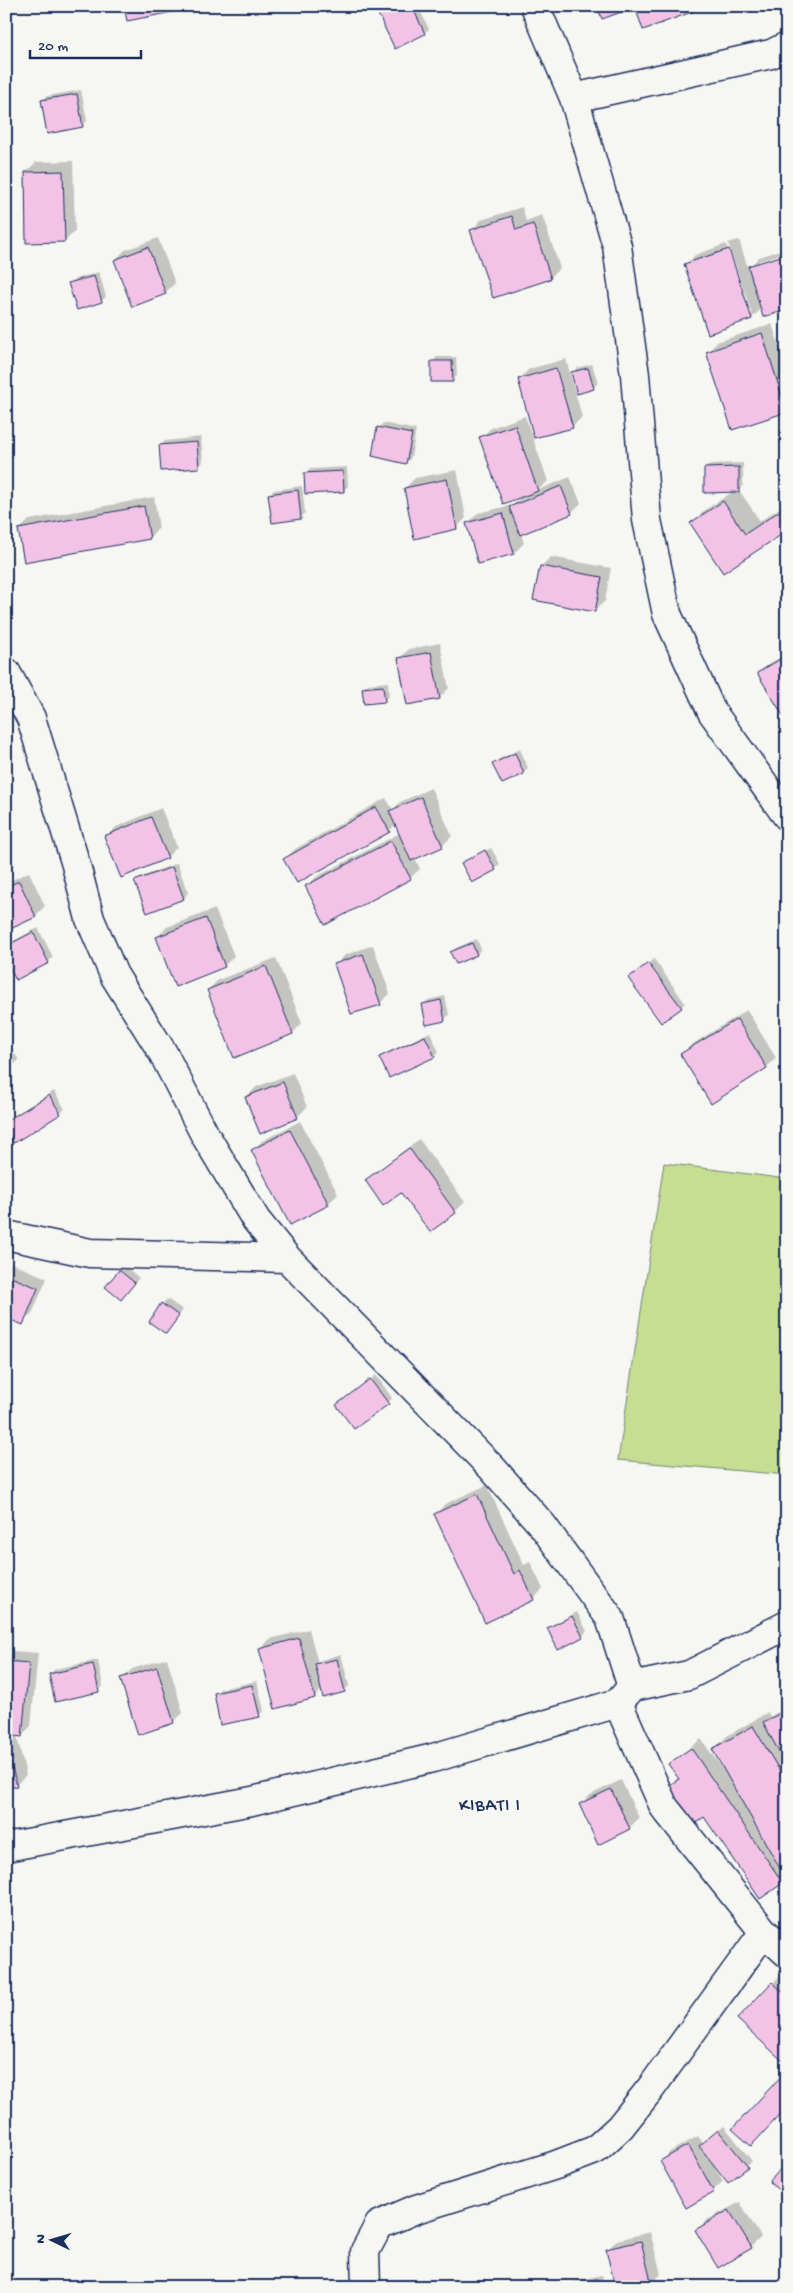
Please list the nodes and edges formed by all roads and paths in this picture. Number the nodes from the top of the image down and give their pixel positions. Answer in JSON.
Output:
{"nodes":[{"id":1,"x":535,"y":6,"type":"edge"},
{"id":2,"x":787,"y":46,"type":"edge"},
{"id":3,"x":574,"y":98,"type":"junction"},
{"id":4,"x":6,"y":672,"type":"edge"},
{"id":5,"x":787,"y":816,"type":"edge"},
{"id":6,"x":6,"y":1235,"type":"edge"},
{"id":7,"x":287,"y":1258,"type":"junction"},
{"id":8,"x":787,"y":1625,"type":"edge"},
{"id":9,"x":625,"y":1695,"type":"junction"},
{"id":10,"x":6,"y":1847,"type":"edge"},
{"id":11,"x":764,"y":1932,"type":"junction"},
{"id":12,"x":787,"y":1953,"type":"edge"},
{"id":13,"x":366,"y":2287,"type":"edge"}],
"edges":[{"from":1,"to":3,"type":"street"},
{"from":2,"to":3,"type":"street"},
{"from":3,"to":5,"type":"street"},
{"from":4,"to":7,"type":"street"},
{"from":6,"to":7,"type":"street"},
{"from":7,"to":9,"type":"street"},
{"from":8,"to":9,"type":"street"},
{"from":9,"to":10,"type":"street"},
{"from":9,"to":11,"type":"street"},
{"from":11,"to":12,"type":"street"},
{"from":11,"to":13,"type":"street"}]}
